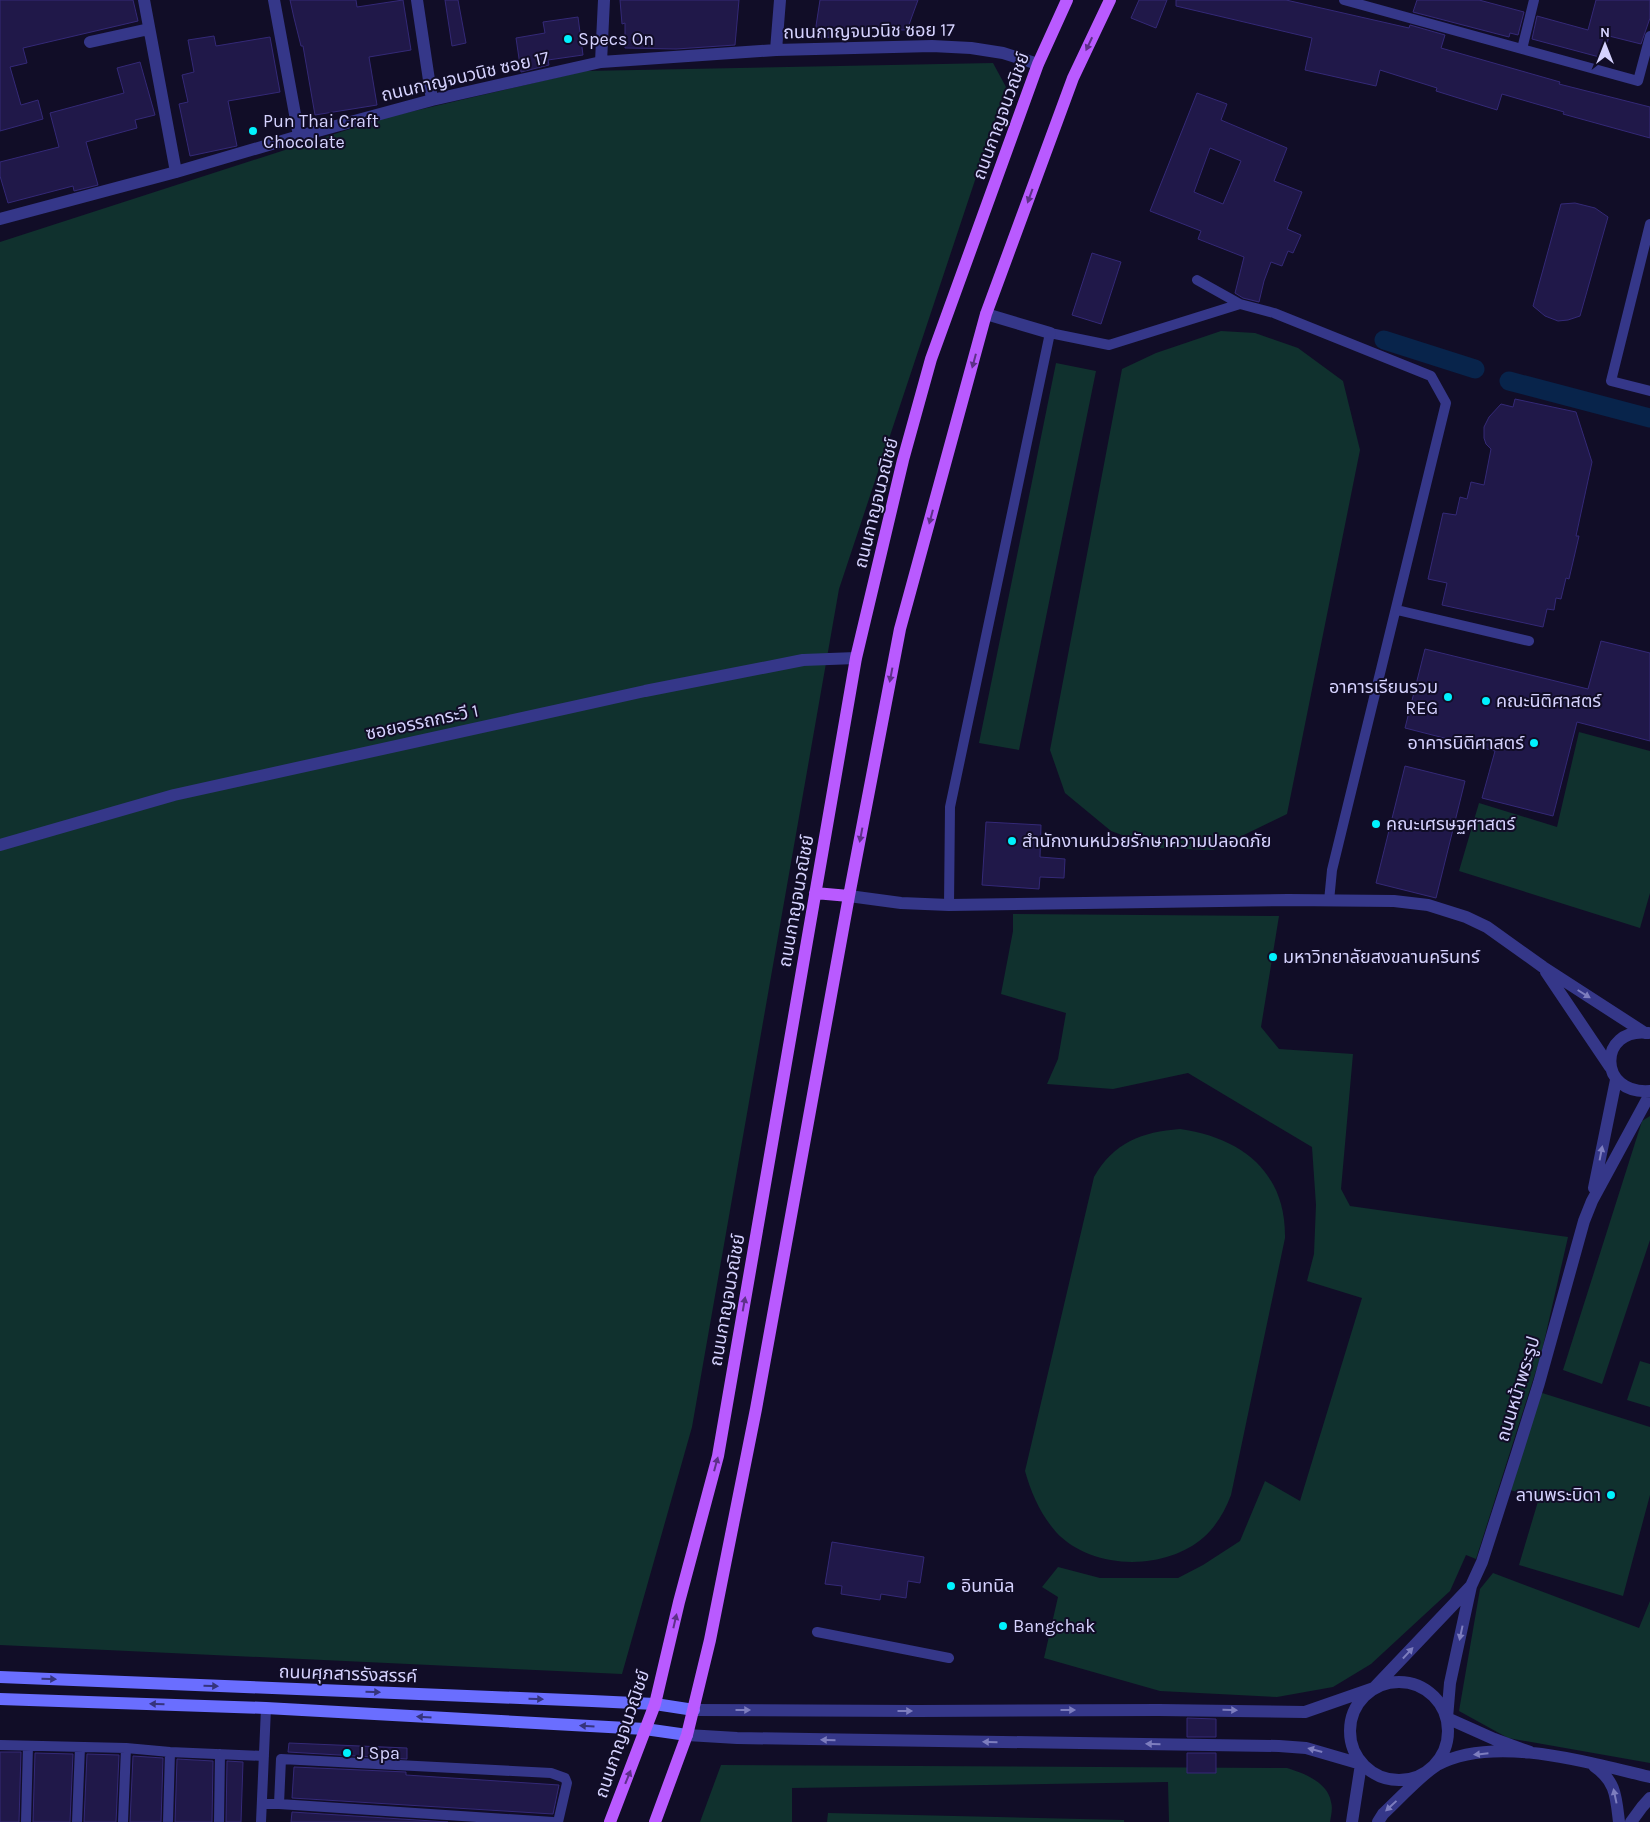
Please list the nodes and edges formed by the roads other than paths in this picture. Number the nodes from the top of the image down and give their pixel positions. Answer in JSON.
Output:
{"nodes":[{"id":1,"x":144,"y":0,"type":"edge"},
{"id":2,"x":274,"y":0,"type":"edge"},
{"id":3,"x":417,"y":0,"type":"edge"},
{"id":4,"x":604,"y":0,"type":"edge"},
{"id":5,"x":780,"y":0,"type":"edge"},
{"id":6,"x":1067,"y":0,"type":"edge"},
{"id":7,"x":1110,"y":0,"type":"edge"},
{"id":8,"x":1344,"y":0,"type":"edge"},
{"id":9,"x":1534,"y":0,"type":"edge"},
{"id":10,"x":149,"y":28,"type":"junction"},
{"id":11,"x":1650,"y":36,"type":"edge"},
{"id":12,"x":90,"y":42,"type":"dead end"},
{"id":13,"x":1522,"y":49,"type":"junction"},
{"id":14,"x":776,"y":50,"type":"junction"},
{"id":15,"x":601,"y":62,"type":"junction"},
{"id":16,"x":1038,"y":64,"type":"junction"},
{"id":17,"x":432,"y":100,"type":"junction"},
{"id":18,"x":299,"y":136,"type":"junction"},
{"id":19,"x":176,"y":172,"type":"junction"},
{"id":20,"x":0,"y":219,"type":"edge"},
{"id":21,"x":1650,"y":224,"type":"edge"},
{"id":22,"x":1197,"y":280,"type":"dead end"},
{"id":23,"x":1240,"y":304,"type":"junction"},
{"id":24,"x":986,"y":314,"type":"junction"},
{"id":25,"x":1050,"y":332,"type":"junction"},
{"id":26,"x":1650,"y":391,"type":"edge"},
{"id":27,"x":1397,"y":610,"type":"junction"},
{"id":28,"x":1529,"y":641,"type":"dead end"},
{"id":29,"x":856,"y":658,"type":"junction"},
{"id":30,"x":0,"y":845,"type":"edge"},
{"id":31,"x":815,"y":893,"type":"junction"},
{"id":32,"x":849,"y":896,"type":"junction"},
{"id":33,"x":1330,"y":900,"type":"junction"},
{"id":34,"x":949,"y":905,"type":"junction"},
{"id":35,"x":1543,"y":968,"type":"junction"},
{"id":36,"x":1648,"y":1033,"type":"edge"},
{"id":37,"x":1610,"y":1067,"type":"junction"},
{"id":38,"x":1616,"y":1080,"type":"junction"},
{"id":39,"x":1650,"y":1093,"type":"edge"},
{"id":40,"x":1592,"y":1201,"type":"junction"},
{"id":41,"x":1471,"y":1586,"type":"junction"},
{"id":42,"x":817,"y":1632,"type":"dead end"},
{"id":43,"x":949,"y":1658,"type":"dead end"},
{"id":44,"x":0,"y":1677,"type":"edge"},
{"id":45,"x":1374,"y":1688,"type":"junction"},
{"id":46,"x":0,"y":1699,"type":"edge"},
{"id":47,"x":655,"y":1704,"type":"junction"},
{"id":48,"x":266,"y":1708,"type":"junction"},
{"id":49,"x":694,"y":1710,"type":"junction"},
{"id":50,"x":1447,"y":1718,"type":"junction"},
{"id":51,"x":645,"y":1729,"type":"junction"},
{"id":52,"x":687,"y":1735,"type":"junction"},
{"id":53,"x":0,"y":1745,"type":"edge"},
{"id":54,"x":28,"y":1746,"type":"junction"},
{"id":55,"x":80,"y":1747,"type":"junction"},
{"id":56,"x":126,"y":1748,"type":"junction"},
{"id":57,"x":170,"y":1752,"type":"junction"},
{"id":58,"x":1530,"y":1752,"type":"junction"},
{"id":59,"x":220,"y":1754,"type":"junction"},
{"id":60,"x":264,"y":1756,"type":"junction"},
{"id":61,"x":1590,"y":1763,"type":"junction"},
{"id":62,"x":1361,"y":1764,"type":"junction"},
{"id":63,"x":1432,"y":1769,"type":"junction"},
{"id":64,"x":1650,"y":1777,"type":"edge"},
{"id":65,"x":1650,"y":1798,"type":"edge"},
{"id":66,"x":262,"y":1804,"type":"junction"},
{"id":67,"x":279,"y":1804,"type":"junction"},
{"id":68,"x":26,"y":1822,"type":"edge"},
{"id":69,"x":77,"y":1822,"type":"edge"},
{"id":70,"x":123,"y":1822,"type":"edge"},
{"id":71,"x":168,"y":1822,"type":"edge"},
{"id":72,"x":219,"y":1822,"type":"edge"},
{"id":73,"x":261,"y":1822,"type":"edge"},
{"id":74,"x":553,"y":1822,"type":"edge"},
{"id":75,"x":558,"y":1822,"type":"edge"},
{"id":76,"x":610,"y":1822,"type":"edge"},
{"id":77,"x":655,"y":1822,"type":"edge"},
{"id":78,"x":1352,"y":1822,"type":"edge"},
{"id":79,"x":1378,"y":1822,"type":"edge"},
{"id":80,"x":1620,"y":1822,"type":"edge"},
{"id":81,"x":1632,"y":1822,"type":"edge"}],
"edges":[{"from":1,"to":10,"type":"street"},
{"from":2,"to":18,"type":"street"},
{"from":3,"to":17,"type":"street"},
{"from":4,"to":15,"type":"street"},
{"from":5,"to":14,"type":"street"},
{"from":6,"to":16,"type":"main road","name":"ถนนกาญจนวณิชย์"},
{"from":7,"to":24,"type":"main road","one_way":true},
{"from":8,"to":13,"type":"lane"},
{"from":9,"to":13,"type":"lane"},
{"from":10,"to":12,"type":"street"},
{"from":10,"to":19,"type":"street"},
{"from":11,"to":13,"type":"lane"},
{"from":14,"to":15,"type":"street","name":"ถนนกาญจนวนิช ซอย 17"},
{"from":14,"to":16,"type":"street","name":"ถนนกาญจนวนิช ซอย 17"},
{"from":15,"to":17,"type":"street","name":"ถนนกาญจนวนิช ซอย 17"},
{"from":16,"to":29,"type":"main road","name":"ถนนกาญจนวณิชย์"},
{"from":17,"to":18,"type":"street","name":"ถนนกาญจนวนิช ซอย 17"},
{"from":18,"to":19,"type":"street","name":"ถนนกาญจนวนิช ซอย 17"},
{"from":19,"to":20,"type":"street","name":"ถนนกาญจนวนิช ซอย 17"},
{"from":21,"to":26,"type":"lane"},
{"from":22,"to":23,"type":"lane"},
{"from":23,"to":25,"type":"lane"},
{"from":23,"to":27,"type":"lane"},
{"from":24,"to":25,"type":"street"},
{"from":24,"to":32,"type":"main road","one_way":true},
{"from":25,"to":34,"type":"lane"},
{"from":27,"to":28,"type":"lane"},
{"from":27,"to":33,"type":"lane"},
{"from":29,"to":30,"type":"street","name":"ซอยอรรถกระวี 1"},
{"from":29,"to":31,"type":"main road","name":"ถนนกาญจนวณิชย์"},
{"from":31,"to":32,"type":"main road"},
{"from":47,"to":31,"type":"main road","name":"ถนนกาญจนวณิชย์","one_way":true},
{"from":32,"to":34,"type":"street"},
{"from":32,"to":49,"type":"main road"},
{"from":33,"to":34,"type":"street"},
{"from":33,"to":35,"type":"street"},
{"from":35,"to":36,"type":"street","one_way":true},
{"from":35,"to":37,"type":"street"},
{"from":36,"to":37,"type":"street"},
{"from":37,"to":38,"type":"street"},
{"from":38,"to":39,"type":"street"},
{"from":40,"to":38,"type":"street","name":"ถนนหน้าพระรูป","one_way":true},
{"from":39,"to":40,"type":"street","name":"ถนนหน้าพระรูป"},
{"from":40,"to":41,"type":"street","name":"ถนนหน้าพระรูป"},
{"from":45,"to":41,"type":"street","name":"ถนนหน้าพระรูป","one_way":true},
{"from":41,"to":50,"type":"street","name":"ถนนหน้าพระรูป","one_way":true},
{"from":42,"to":43,"type":"lane"},
{"from":44,"to":47,"type":"street","name":"ถนนศุภสารรังสรรค์","one_way":true},
{"from":49,"to":45,"type":"street","one_way":true},
{"from":45,"to":50,"type":"street"},
{"from":45,"to":62,"type":"street"},
{"from":48,"to":46,"type":"street","one_way":true},
{"from":47,"to":49,"type":"street","name":"ถนนศุภสารรังสรรค์"},
{"from":47,"to":51,"type":"main road","name":"ถนนกาญจนวณิชย์"},
{"from":51,"to":48,"type":"street","one_way":true},
{"from":48,"to":60,"type":"lane"},
{"from":49,"to":52,"type":"main road"},
{"from":50,"to":58,"type":"street"},
{"from":50,"to":63,"type":"street"},
{"from":51,"to":52,"type":"street"},
{"from":76,"to":51,"type":"main road","name":"ถนนกาญจนวณิชย์","one_way":true},
{"from":62,"to":52,"type":"street","one_way":true},
{"from":52,"to":77,"type":"main road"},
{"from":53,"to":54,"type":"lane"},
{"from":54,"to":55,"type":"lane"},
{"from":54,"to":68,"type":"lane"},
{"from":55,"to":56,"type":"lane"},
{"from":55,"to":69,"type":"lane"},
{"from":56,"to":57,"type":"lane"},
{"from":56,"to":70,"type":"lane"},
{"from":57,"to":59,"type":"lane"},
{"from":57,"to":71,"type":"lane"},
{"from":58,"to":61,"type":"street"},
{"from":58,"to":63,"type":"street","one_way":true},
{"from":59,"to":60,"type":"lane"},
{"from":59,"to":72,"type":"lane"},
{"from":60,"to":66,"type":"lane"},
{"from":61,"to":64,"type":"street"},
{"from":80,"to":61,"type":"street","one_way":true},
{"from":62,"to":63,"type":"street"},
{"from":62,"to":78,"type":"street"},
{"from":63,"to":79,"type":"street","one_way":true},
{"from":65,"to":81,"type":"street"},
{"from":66,"to":67,"type":"lane"},
{"from":66,"to":73,"type":"lane"},
{"from":67,"to":74,"type":"lane"},
{"from":67,"to":75,"type":"lane"}]}
